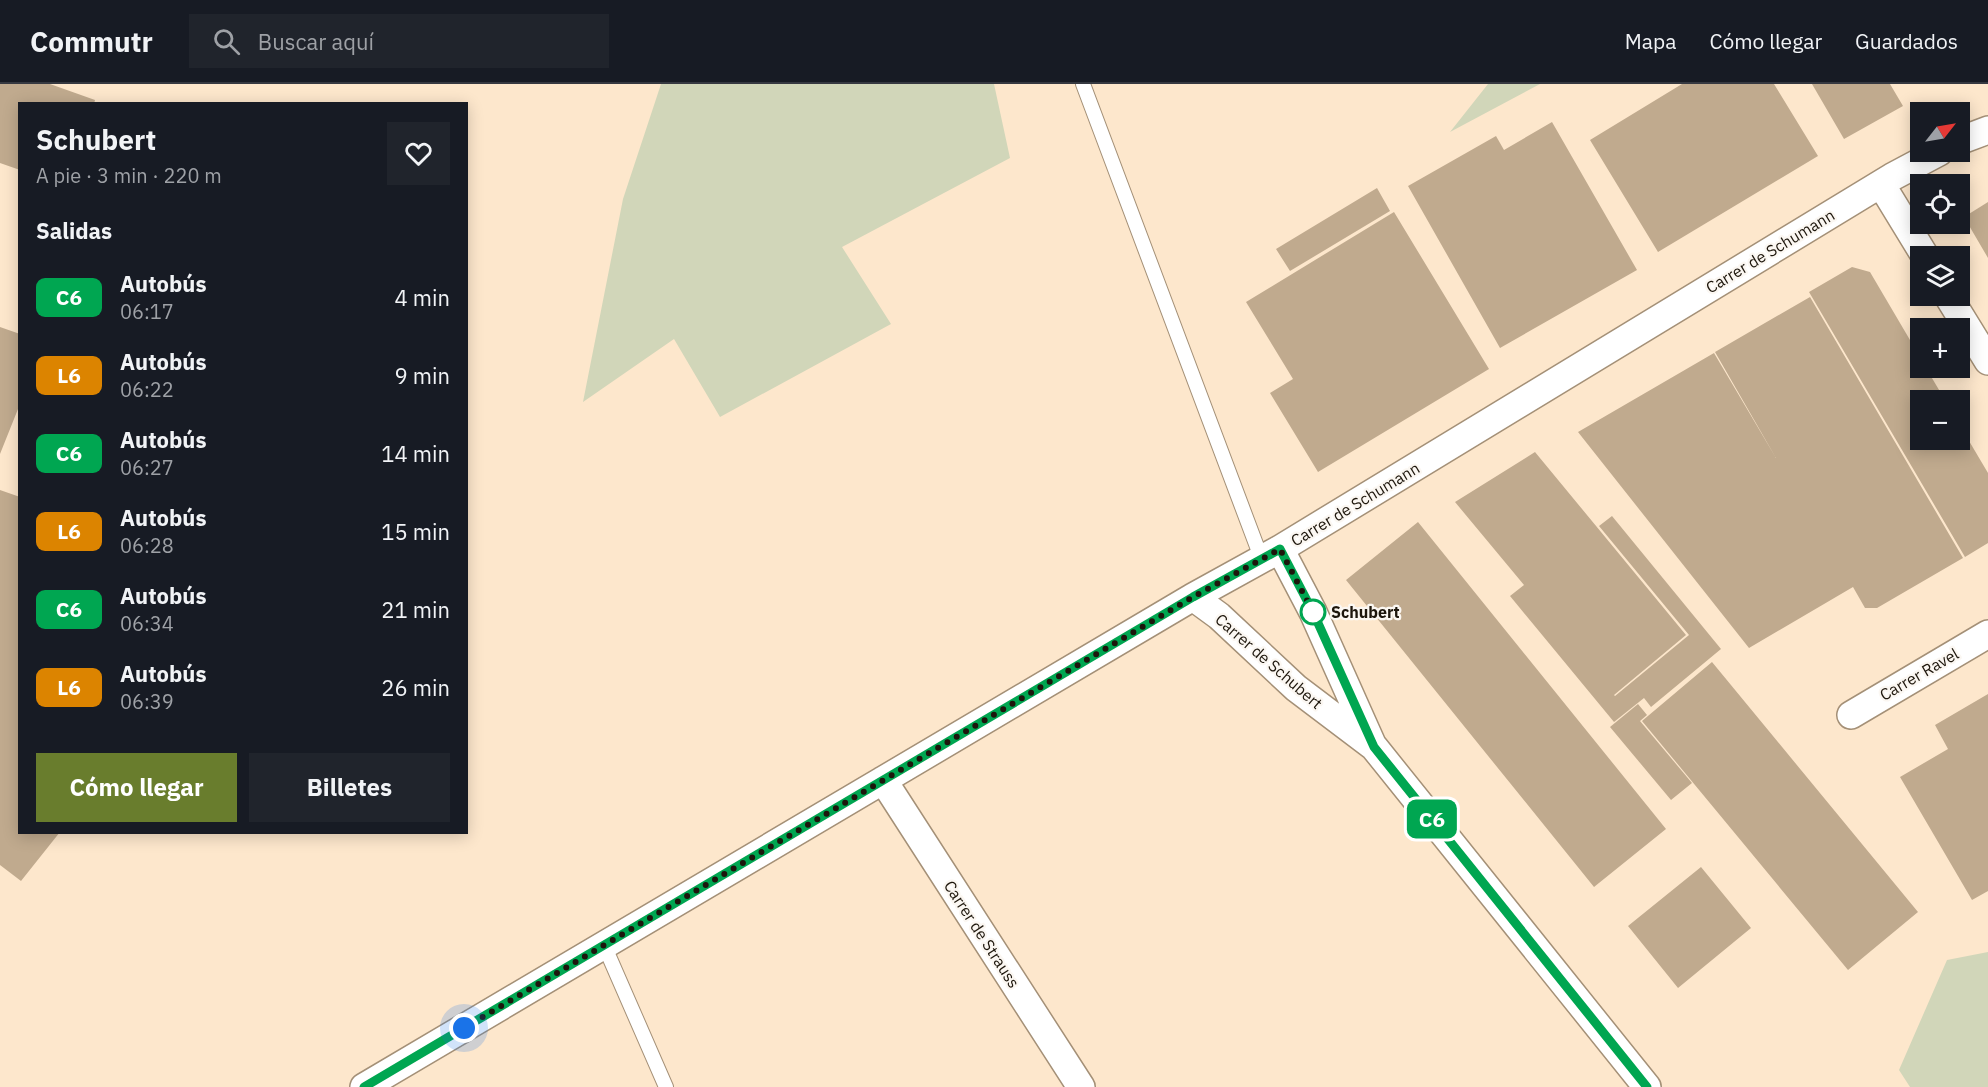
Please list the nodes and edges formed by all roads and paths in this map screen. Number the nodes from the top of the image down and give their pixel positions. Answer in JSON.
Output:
{"nodes":[{"id":1,"x":1083,"y":84,"type":"edge"},
{"id":2,"x":1988,"y":130,"type":"edge"},
{"id":3,"x":1970,"y":137,"type":"edge"},
{"id":4,"x":1921,"y":162,"type":"edge"},
{"id":5,"x":1881,"y":184,"type":"junction"},
{"id":6,"x":1919,"y":246,"type":"edge"},
{"id":7,"x":1954,"y":306,"type":"edge"},
{"id":8,"x":1988,"y":361,"type":"edge"},
{"id":9,"x":1271,"y":554,"type":"junction"},
{"id":10,"x":1193,"y":597,"type":"junction"},
{"id":11,"x":1988,"y":634,"type":"edge"},
{"id":12,"x":1851,"y":715,"type":"dead end"},
{"id":13,"x":1374,"y":747,"type":"junction"},
{"id":14,"x":883,"y":780,"type":"junction"},
{"id":15,"x":604,"y":945,"type":"junction"},
{"id":16,"x":364,"y":1087,"type":"edge"},
{"id":17,"x":666,"y":1087,"type":"edge"},
{"id":18,"x":1081,"y":1087,"type":"edge"},
{"id":19,"x":1647,"y":1087,"type":"edge"}],
"edges":[{"from":1,"to":9,"type":"lane"},
{"from":2,"to":3,"type":"street"},
{"from":4,"to":5,"type":"street","name":"Carrer de Schumann"},
{"from":5,"to":6,"type":"street"},
{"from":5,"to":9,"type":"street","name":"Carrer de Schumann"},
{"from":7,"to":8,"type":"street"},
{"from":9,"to":10,"type":"street","name":"Carrer de Schumann"},
{"from":9,"to":13,"type":"street","name":"Carrer de Schubert"},
{"from":10,"to":13,"type":"street","name":"Carrer de Schubert"},
{"from":10,"to":14,"type":"street","name":"Carrer de Schumann"},
{"from":11,"to":12,"type":"street","name":"Carrer Ravel"},
{"from":13,"to":19,"type":"street","name":"Carrer de Schubert"},
{"from":14,"to":15,"type":"street","name":"Carrer de Schumann"},
{"from":14,"to":18,"type":"street","name":"Carrer de Strauss"},
{"from":15,"to":16,"type":"street","name":"Carrer de Schumann"},
{"from":15,"to":17,"type":"lane"}]}
